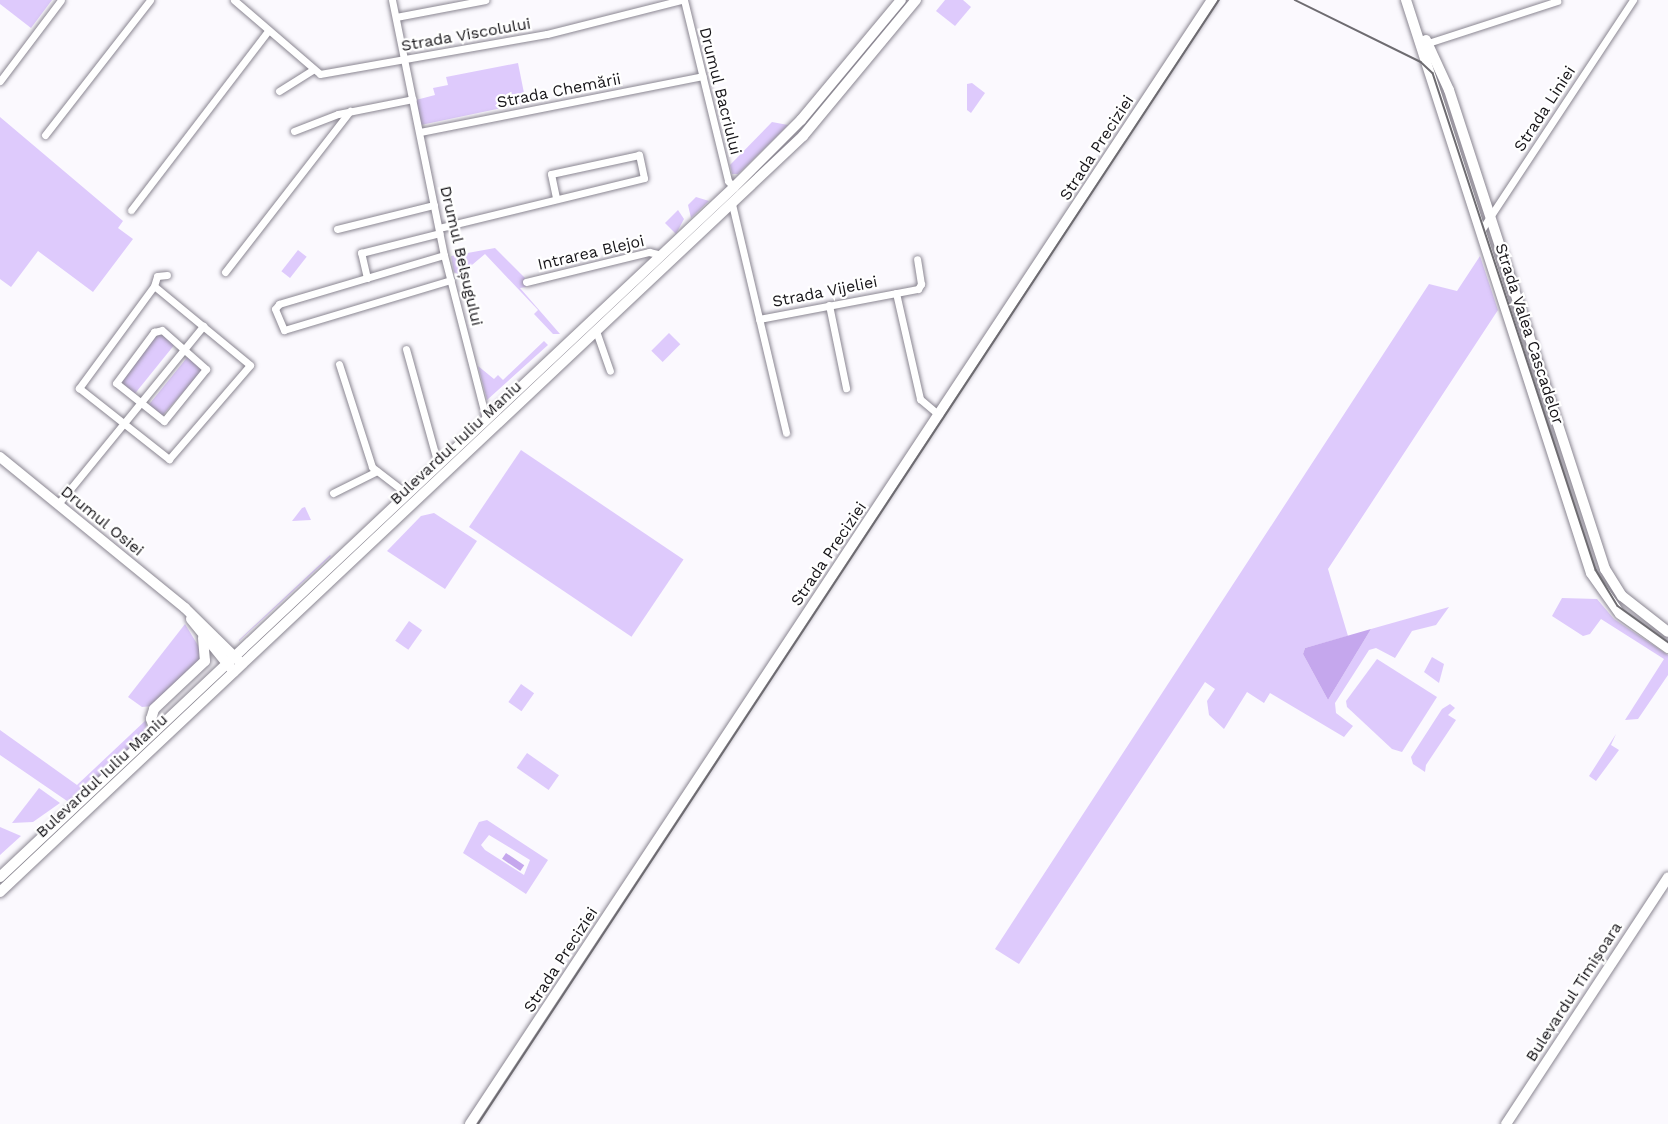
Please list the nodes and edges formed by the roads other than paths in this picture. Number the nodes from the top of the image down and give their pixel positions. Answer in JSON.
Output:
{"nodes":[{"id":1,"x":61,"y":0,"type":"edge"},
{"id":2,"x":150,"y":0,"type":"edge"},
{"id":3,"x":234,"y":0,"type":"edge"},
{"id":4,"x":392,"y":0,"type":"edge"},
{"id":5,"x":485,"y":0,"type":"edge"},
{"id":6,"x":682,"y":0,"type":"edge"},
{"id":7,"x":901,"y":0,"type":"edge"},
{"id":8,"x":916,"y":0,"type":"edge"},
{"id":9,"x":1212,"y":0,"type":"edge"},
{"id":10,"x":1406,"y":0,"type":"edge"},
{"id":11,"x":1413,"y":0,"type":"edge"},
{"id":12,"x":1633,"y":0,"type":"edge"},
{"id":13,"x":1557,"y":1,"type":"edge"},
{"id":14,"x":396,"y":16,"type":"junction"},
{"id":15,"x":267,"y":32,"type":"junction"},
{"id":16,"x":1428,"y":44,"type":"junction"},
{"id":17,"x":406,"y":59,"type":"junction"},
{"id":18,"x":312,"y":70,"type":"junction"},
{"id":19,"x":703,"y":76,"type":"junction"},
{"id":20,"x":0,"y":81,"type":"edge"},
{"id":21,"x":279,"y":92,"type":"dead end"},
{"id":22,"x":413,"y":99,"type":"junction"},
{"id":23,"x":350,"y":111,"type":"junction"},
{"id":24,"x":294,"y":131,"type":"dead end"},
{"id":25,"x":420,"y":132,"type":"junction"},
{"id":26,"x":45,"y":135,"type":"dead end"},
{"id":27,"x":738,"y":191,"type":"junction"},
{"id":28,"x":556,"y":198,"type":"junction"},
{"id":29,"x":732,"y":204,"type":"junction"},
{"id":30,"x":434,"y":205,"type":"junction"},
{"id":31,"x":131,"y":210,"type":"dead end"},
{"id":32,"x":1490,"y":217,"type":"junction"},
{"id":33,"x":337,"y":230,"type":"dead end"},
{"id":34,"x":439,"y":231,"type":"junction"},
{"id":35,"x":1480,"y":232,"type":"junction"},
{"id":36,"x":444,"y":255,"type":"junction"},
{"id":37,"x":916,"y":259,"type":"dead end"},
{"id":38,"x":666,"y":260,"type":"junction"},
{"id":39,"x":225,"y":272,"type":"dead end"},
{"id":40,"x":167,"y":275,"type":"dead end"},
{"id":41,"x":367,"y":278,"type":"junction"},
{"id":42,"x":451,"y":280,"type":"junction"},
{"id":43,"x":526,"y":282,"type":"dead end"},
{"id":44,"x":154,"y":286,"type":"junction"},
{"id":45,"x":896,"y":293,"type":"junction"},
{"id":46,"x":829,"y":305,"type":"junction"},
{"id":47,"x":759,"y":319,"type":"junction"},
{"id":48,"x":203,"y":326,"type":"junction"},
{"id":49,"x":596,"y":331,"type":"junction"},
{"id":50,"x":184,"y":348,"type":"junction"},
{"id":51,"x":406,"y":349,"type":"dead end"},
{"id":52,"x":339,"y":364,"type":"dead end"},
{"id":53,"x":610,"y":371,"type":"dead end"},
{"id":54,"x":846,"y":388,"type":"dead end"},
{"id":55,"x":1550,"y":401,"type":"junction"},
{"id":56,"x":512,"y":402,"type":"junction"},
{"id":57,"x":139,"y":404,"type":"junction"},
{"id":58,"x":1537,"y":406,"type":"junction"},
{"id":59,"x":939,"y":414,"type":"junction"},
{"id":60,"x":486,"y":419,"type":"junction"},
{"id":61,"x":122,"y":425,"type":"junction"},
{"id":62,"x":786,"y":433,"type":"dead end"},
{"id":63,"x":0,"y":457,"type":"edge"},
{"id":64,"x":438,"y":465,"type":"junction"},
{"id":65,"x":377,"y":471,"type":"junction"},
{"id":66,"x":1574,"y":474,"type":"junction"},
{"id":67,"x":1560,"y":478,"type":"junction"},
{"id":68,"x":333,"y":493,"type":"dead end"},
{"id":69,"x":407,"y":494,"type":"junction"},
{"id":70,"x":58,"y":504,"type":"junction"},
{"id":71,"x":366,"y":532,"type":"junction"},
{"id":72,"x":374,"y":540,"type":"junction"},
{"id":73,"x":185,"y":608,"type":"junction"},
{"id":74,"x":1638,"y":611,"type":"junction"},
{"id":75,"x":1630,"y":622,"type":"junction"},
{"id":76,"x":1668,"y":632,"type":"edge"},
{"id":77,"x":203,"y":638,"type":"junction"},
{"id":78,"x":1668,"y":648,"type":"edge"},
{"id":79,"x":234,"y":664,"type":"junction"},
{"id":80,"x":155,"y":731,"type":"junction"},
{"id":81,"x":1668,"y":877,"type":"edge"},
{"id":82,"x":5,"y":881,"type":"edge"},
{"id":83,"x":470,"y":1124,"type":"edge"},
{"id":84,"x":1506,"y":1124,"type":"edge"}],
"edges":[{"from":1,"to":20,"type":"street"},
{"from":2,"to":26,"type":"street"},
{"from":3,"to":15,"type":"street"},
{"from":4,"to":14,"type":"street","name":"Drumul Belșugului"},
{"from":5,"to":14,"type":"street"},
{"from":6,"to":17,"type":"street","name":"Strada Viscolului"},
{"from":6,"to":19,"type":"street","name":"Drumul Bacriului"},
{"from":7,"to":27,"type":"main road","name":"Bulevardul Iuliu Maniu"},
{"from":8,"to":27,"type":"main road","name":"Bulevardul Iuliu Maniu"},
{"from":9,"to":59,"type":"main road","name":"Strada Preciziei"},
{"from":10,"to":35,"type":"main road","name":"Strada Valea Cascadelor"},
{"from":11,"to":16,"type":"main road","name":"Strada Valea Cascadelor"},
{"from":12,"to":32,"type":"street","name":"Strada Liniei"},
{"from":13,"to":16,"type":"street"},
{"from":14,"to":17,"type":"street","name":"Drumul Belșugului"},
{"from":15,"to":18,"type":"street"},
{"from":15,"to":31,"type":"street"},
{"from":16,"to":32,"type":"main road","name":"Strada Valea Cascadelor"},
{"from":17,"to":18,"type":"street","name":"Strada Viscolului"},
{"from":17,"to":22,"type":"street","name":"Drumul Belșugului"},
{"from":18,"to":21,"type":"street"},
{"from":19,"to":25,"type":"street","name":"Strada Chemării"},
{"from":19,"to":27,"type":"street","name":"Drumul Bacriului"},
{"from":22,"to":23,"type":"street"},
{"from":22,"to":25,"type":"street","name":"Drumul Belșugului"},
{"from":23,"to":24,"type":"street"},
{"from":23,"to":39,"type":"street"},
{"from":25,"to":30,"type":"street","name":"Drumul Belșugului"},
{"from":27,"to":29,"type":"main road","name":"Bulevardul Iuliu Maniu"},
{"from":27,"to":38,"type":"main road","name":"Bulevardul Iuliu Maniu"},
{"from":28,"to":28,"type":"street"},
{"from":28,"to":34,"type":"street"},
{"from":29,"to":38,"type":"main road","name":"Bulevardul Iuliu Maniu"},
{"from":29,"to":47,"type":"street","name":"Strada Vijeliei"},
{"from":30,"to":33,"type":"street"},
{"from":30,"to":34,"type":"street","name":"Drumul Belșugului"},
{"from":32,"to":35,"type":"street","name":"Strada Liniei"},
{"from":32,"to":55,"type":"main road","name":"Strada Valea Cascadelor"},
{"from":34,"to":36,"type":"street","name":"Drumul Belșugului"},
{"from":34,"to":41,"type":"street"},
{"from":35,"to":58,"type":"main road","name":"Strada Valea Cascadelor"},
{"from":36,"to":41,"type":"street"},
{"from":36,"to":42,"type":"street","name":"Drumul Belșugului"},
{"from":37,"to":45,"type":"street","name":"Strada Vijeliei"},
{"from":38,"to":43,"type":"street","name":"Intrarea Blejoi"},
{"from":38,"to":49,"type":"main road","name":"Bulevardul Iuliu Maniu"},
{"from":38,"to":56,"type":"main road","name":"Bulevardul Iuliu Maniu"},
{"from":40,"to":44,"type":"street"},
{"from":41,"to":42,"type":"street"},
{"from":42,"to":60,"type":"street","name":"Drumul Belșugului"},
{"from":44,"to":48,"type":"street"},
{"from":44,"to":61,"type":"street"},
{"from":45,"to":46,"type":"street","name":"Strada Vijeliei"},
{"from":45,"to":59,"type":"street"},
{"from":46,"to":47,"type":"street","name":"Strada Vijeliei"},
{"from":46,"to":54,"type":"street"},
{"from":47,"to":62,"type":"street","name":"Strada Vijeliei"},
{"from":48,"to":50,"type":"street"},
{"from":48,"to":61,"type":"street"},
{"from":49,"to":53,"type":"street"},
{"from":49,"to":56,"type":"main road","name":"Bulevardul Iuliu Maniu"},
{"from":50,"to":57,"type":"street"},
{"from":50,"to":57,"type":"street"},
{"from":50,"to":57,"type":"street"},
{"from":51,"to":64,"type":"street"},
{"from":52,"to":65,"type":"street"},
{"from":55,"to":58,"type":"main road"},
{"from":55,"to":66,"type":"main road","name":"Strada Valea Cascadelor"},
{"from":56,"to":60,"type":"main road","name":"Bulevardul Iuliu Maniu"},
{"from":56,"to":72,"type":"main road","name":"Bulevardul Iuliu Maniu"},
{"from":57,"to":61,"type":"street"},
{"from":58,"to":67,"type":"main road","name":"Strada Valea Cascadelor"},
{"from":59,"to":83,"type":"main road","name":"Strada Preciziei"},
{"from":60,"to":64,"type":"main road","name":"Bulevardul Iuliu Maniu"},
{"from":61,"to":70,"type":"street"},
{"from":63,"to":70,"type":"main road","name":"Drumul Osiei"},
{"from":64,"to":69,"type":"main road","name":"Bulevardul Iuliu Maniu"},
{"from":65,"to":68,"type":"street"},
{"from":65,"to":69,"type":"street"},
{"from":66,"to":67,"type":"main road"},
{"from":66,"to":74,"type":"main road","name":"Strada Valea Cascadelor"},
{"from":67,"to":75,"type":"main road","name":"Strada Valea Cascadelor"},
{"from":69,"to":71,"type":"main road","name":"Bulevardul Iuliu Maniu"},
{"from":70,"to":73,"type":"main road","name":"Drumul Osiei"},
{"from":71,"to":72,"type":"main road"},
{"from":71,"to":79,"type":"main road","name":"Bulevardul Iuliu Maniu"},
{"from":72,"to":79,"type":"main road","name":"Bulevardul Iuliu Maniu"},
{"from":73,"to":77,"type":"main road","name":"Drumul Osiei"},
{"from":73,"to":79,"type":"main road","name":"Drumul Osiei"},
{"from":74,"to":75,"type":"main road"},
{"from":74,"to":76,"type":"main road","name":"Strada Valea Cascadelor"},
{"from":75,"to":78,"type":"main road","name":"Strada Valea Cascadelor"},
{"from":77,"to":79,"type":"main road","name":"Drumul Osiei"},
{"from":77,"to":80,"type":"main road"},
{"from":79,"to":80,"type":"main road","name":"Bulevardul Iuliu Maniu"},
{"from":79,"to":82,"type":"main road","name":"Bulevardul Iuliu Maniu"},
{"from":80,"to":82,"type":"main road","name":"Bulevardul Iuliu Maniu"},
{"from":81,"to":84,"type":"main road","name":"Bulevardul Timișoara"}]}
